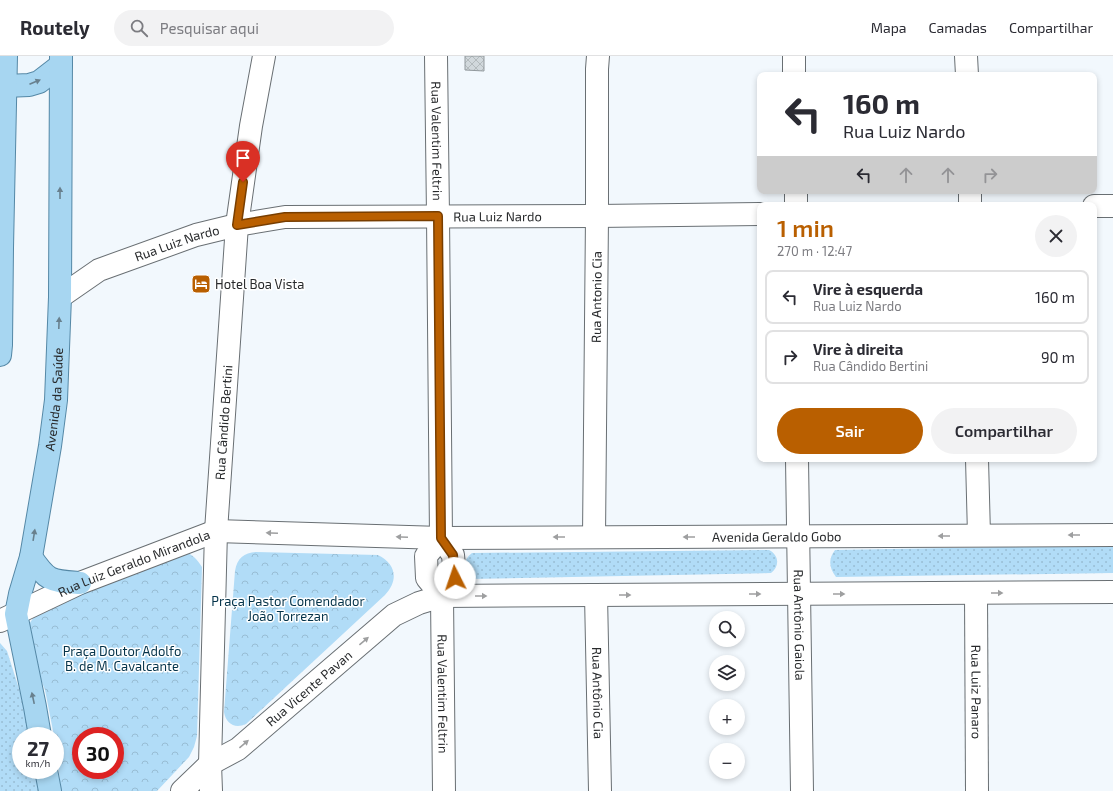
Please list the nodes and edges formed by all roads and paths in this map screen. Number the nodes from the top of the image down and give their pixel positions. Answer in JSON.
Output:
{"nodes":[{"id":1,"x":6,"y":56,"type":"edge"},
{"id":2,"x":264,"y":56,"type":"edge"},
{"id":3,"x":436,"y":56,"type":"edge"},
{"id":4,"x":598,"y":56,"type":"edge"},
{"id":5,"x":794,"y":56,"type":"edge"},
{"id":6,"x":966,"y":56,"type":"edge"},
{"id":7,"x":61,"y":60,"type":"edge"},
{"id":8,"x":794,"y":72,"type":"edge"},
{"id":9,"x":967,"y":72,"type":"edge"},
{"id":10,"x":3,"y":86,"type":"edge"},
{"id":11,"x":1097,"y":206,"type":"edge"},
{"id":12,"x":1113,"y":206,"type":"edge"},
{"id":13,"x":757,"y":214,"type":"edge"},
{"id":14,"x":438,"y":216,"type":"junction"},
{"id":15,"x":597,"y":216,"type":"junction"},
{"id":16,"x":237,"y":225,"type":"junction"},
{"id":17,"x":60,"y":257,"type":"junction"},
{"id":18,"x":99,"y":270,"type":"junction"},
{"id":19,"x":60,"y":297,"type":"junction"},
{"id":20,"x":0,"y":356,"type":"edge"},
{"id":21,"x":798,"y":462,"type":"edge"},
{"id":22,"x":977,"y":462,"type":"edge"},
{"id":23,"x":216,"y":531,"type":"junction"},
{"id":24,"x":1113,"y":535,"type":"edge"},
{"id":25,"x":798,"y":536,"type":"junction"},
{"id":26,"x":979,"y":536,"type":"junction"},
{"id":27,"x":594,"y":537,"type":"junction"},
{"id":28,"x":441,"y":538,"type":"junction"},
{"id":29,"x":31,"y":557,"type":"junction"},
{"id":30,"x":80,"y":583,"type":"junction"},
{"id":31,"x":1113,"y":592,"type":"edge"},
{"id":32,"x":976,"y":593,"type":"junction"},
{"id":33,"x":800,"y":594,"type":"junction"},
{"id":34,"x":596,"y":595,"type":"junction"},
{"id":35,"x":442,"y":596,"type":"junction"},
{"id":36,"x":8,"y":618,"type":"edge"},
{"id":37,"x":38,"y":727,"type":"edge"},
{"id":38,"x":210,"y":764,"type":"junction"},
{"id":39,"x":48,"y":779,"type":"edge"},
{"id":40,"x":50,"y":791,"type":"edge"},
{"id":41,"x":182,"y":791,"type":"edge"},
{"id":42,"x":211,"y":791,"type":"edge"},
{"id":43,"x":444,"y":791,"type":"edge"},
{"id":44,"x":600,"y":791,"type":"edge"},
{"id":45,"x":802,"y":791,"type":"edge"},
{"id":46,"x":977,"y":791,"type":"edge"}],
"edges":[{"from":1,"to":10,"type":"main road"},
{"from":2,"to":16,"type":"street","name":"Rua Cândido Bertini"},
{"from":3,"to":14,"type":"street","name":"Rua Valentim Feltrin"},
{"from":4,"to":15,"type":"street","name":"Rua Antonio Cia"},
{"from":5,"to":8,"type":"street"},
{"from":6,"to":9,"type":"street"},
{"from":10,"to":7,"type":"main road","one_way":true},
{"from":17,"to":7,"type":"main road","name":"Avenida da Saúde","one_way":true},
{"from":10,"to":20,"type":"main road"},
{"from":11,"to":12,"type":"street"},
{"from":13,"to":15,"type":"street","name":"Rua Luiz Nardo"},
{"from":14,"to":15,"type":"street","name":"Rua Luiz Nardo"},
{"from":14,"to":16,"type":"street","name":"Rua Luiz Nardo"},
{"from":14,"to":28,"type":"street","name":"Rua Valentim Feltrin"},
{"from":15,"to":27,"type":"street","name":"Rua Antonio Cia"},
{"from":16,"to":18,"type":"street","name":"Rua Luiz Nardo"},
{"from":16,"to":23,"type":"street","name":"Rua Cândido Bertini"},
{"from":17,"to":18,"type":"street","name":"Rua Luiz Nardo"},
{"from":17,"to":19,"type":"main road","name":"Avenida da Saúde"},
{"from":18,"to":19,"type":"street","name":"Rua Luiz Nardo"},
{"from":29,"to":19,"type":"main road","name":"Avenida da Saúde","one_way":true},
{"from":21,"to":25,"type":"street","name":"Rua Antônio Gaiola"},
{"from":22,"to":26,"type":"street"},
{"from":28,"to":23,"type":"street","name":"Rua Luiz Geraldo Mirandola","one_way":true},
{"from":23,"to":30,"type":"street","name":"Rua Luiz Geraldo Mirandola"},
{"from":23,"to":38,"type":"street","name":"Rua Cândido Bertini"},
{"from":24,"to":26,"type":"street","name":"Avenida Geraldo Gobo","one_way":true},
{"from":26,"to":25,"type":"street","name":"Avenida Geraldo Gobo","one_way":true},
{"from":25,"to":27,"type":"street","name":"Avenida Geraldo Gobo","one_way":true},
{"from":25,"to":33,"type":"street","name":"Rua Antônio Gaiola"},
{"from":27,"to":28,"type":"street","name":"Avenida Geraldo Gobo","one_way":true},
{"from":28,"to":35,"type":"street"},
{"from":29,"to":30,"type":"main road"},
{"from":29,"to":36,"type":"main road","name":"Avenida da Saúde"},
{"from":30,"to":36,"type":"street","name":"Rua Luiz Geraldo Mirandola"},
{"from":32,"to":31,"type":"street","one_way":true},
{"from":33,"to":32,"type":"street","one_way":true},
{"from":32,"to":46,"type":"street","name":"Rua Luiz Panaro"},
{"from":34,"to":33,"type":"street","one_way":true},
{"from":33,"to":45,"type":"street","name":"Rua Antônio Gaiola"},
{"from":35,"to":34,"type":"street","one_way":true},
{"from":34,"to":44,"type":"street","name":"Rua Antônio Cia"},
{"from":38,"to":35,"type":"street","name":"Rua Vicente Pavan","one_way":true},
{"from":35,"to":43,"type":"street","name":"Rua Valentim Feltrin"},
{"from":37,"to":36,"type":"main road","name":"Avenida da Saúde","one_way":true},
{"from":38,"to":41,"type":"street","name":"Rua Vicente Pavan"},
{"from":38,"to":42,"type":"street","name":"Rua Cândido Bertini"},
{"from":39,"to":40,"type":"main road"}]}
